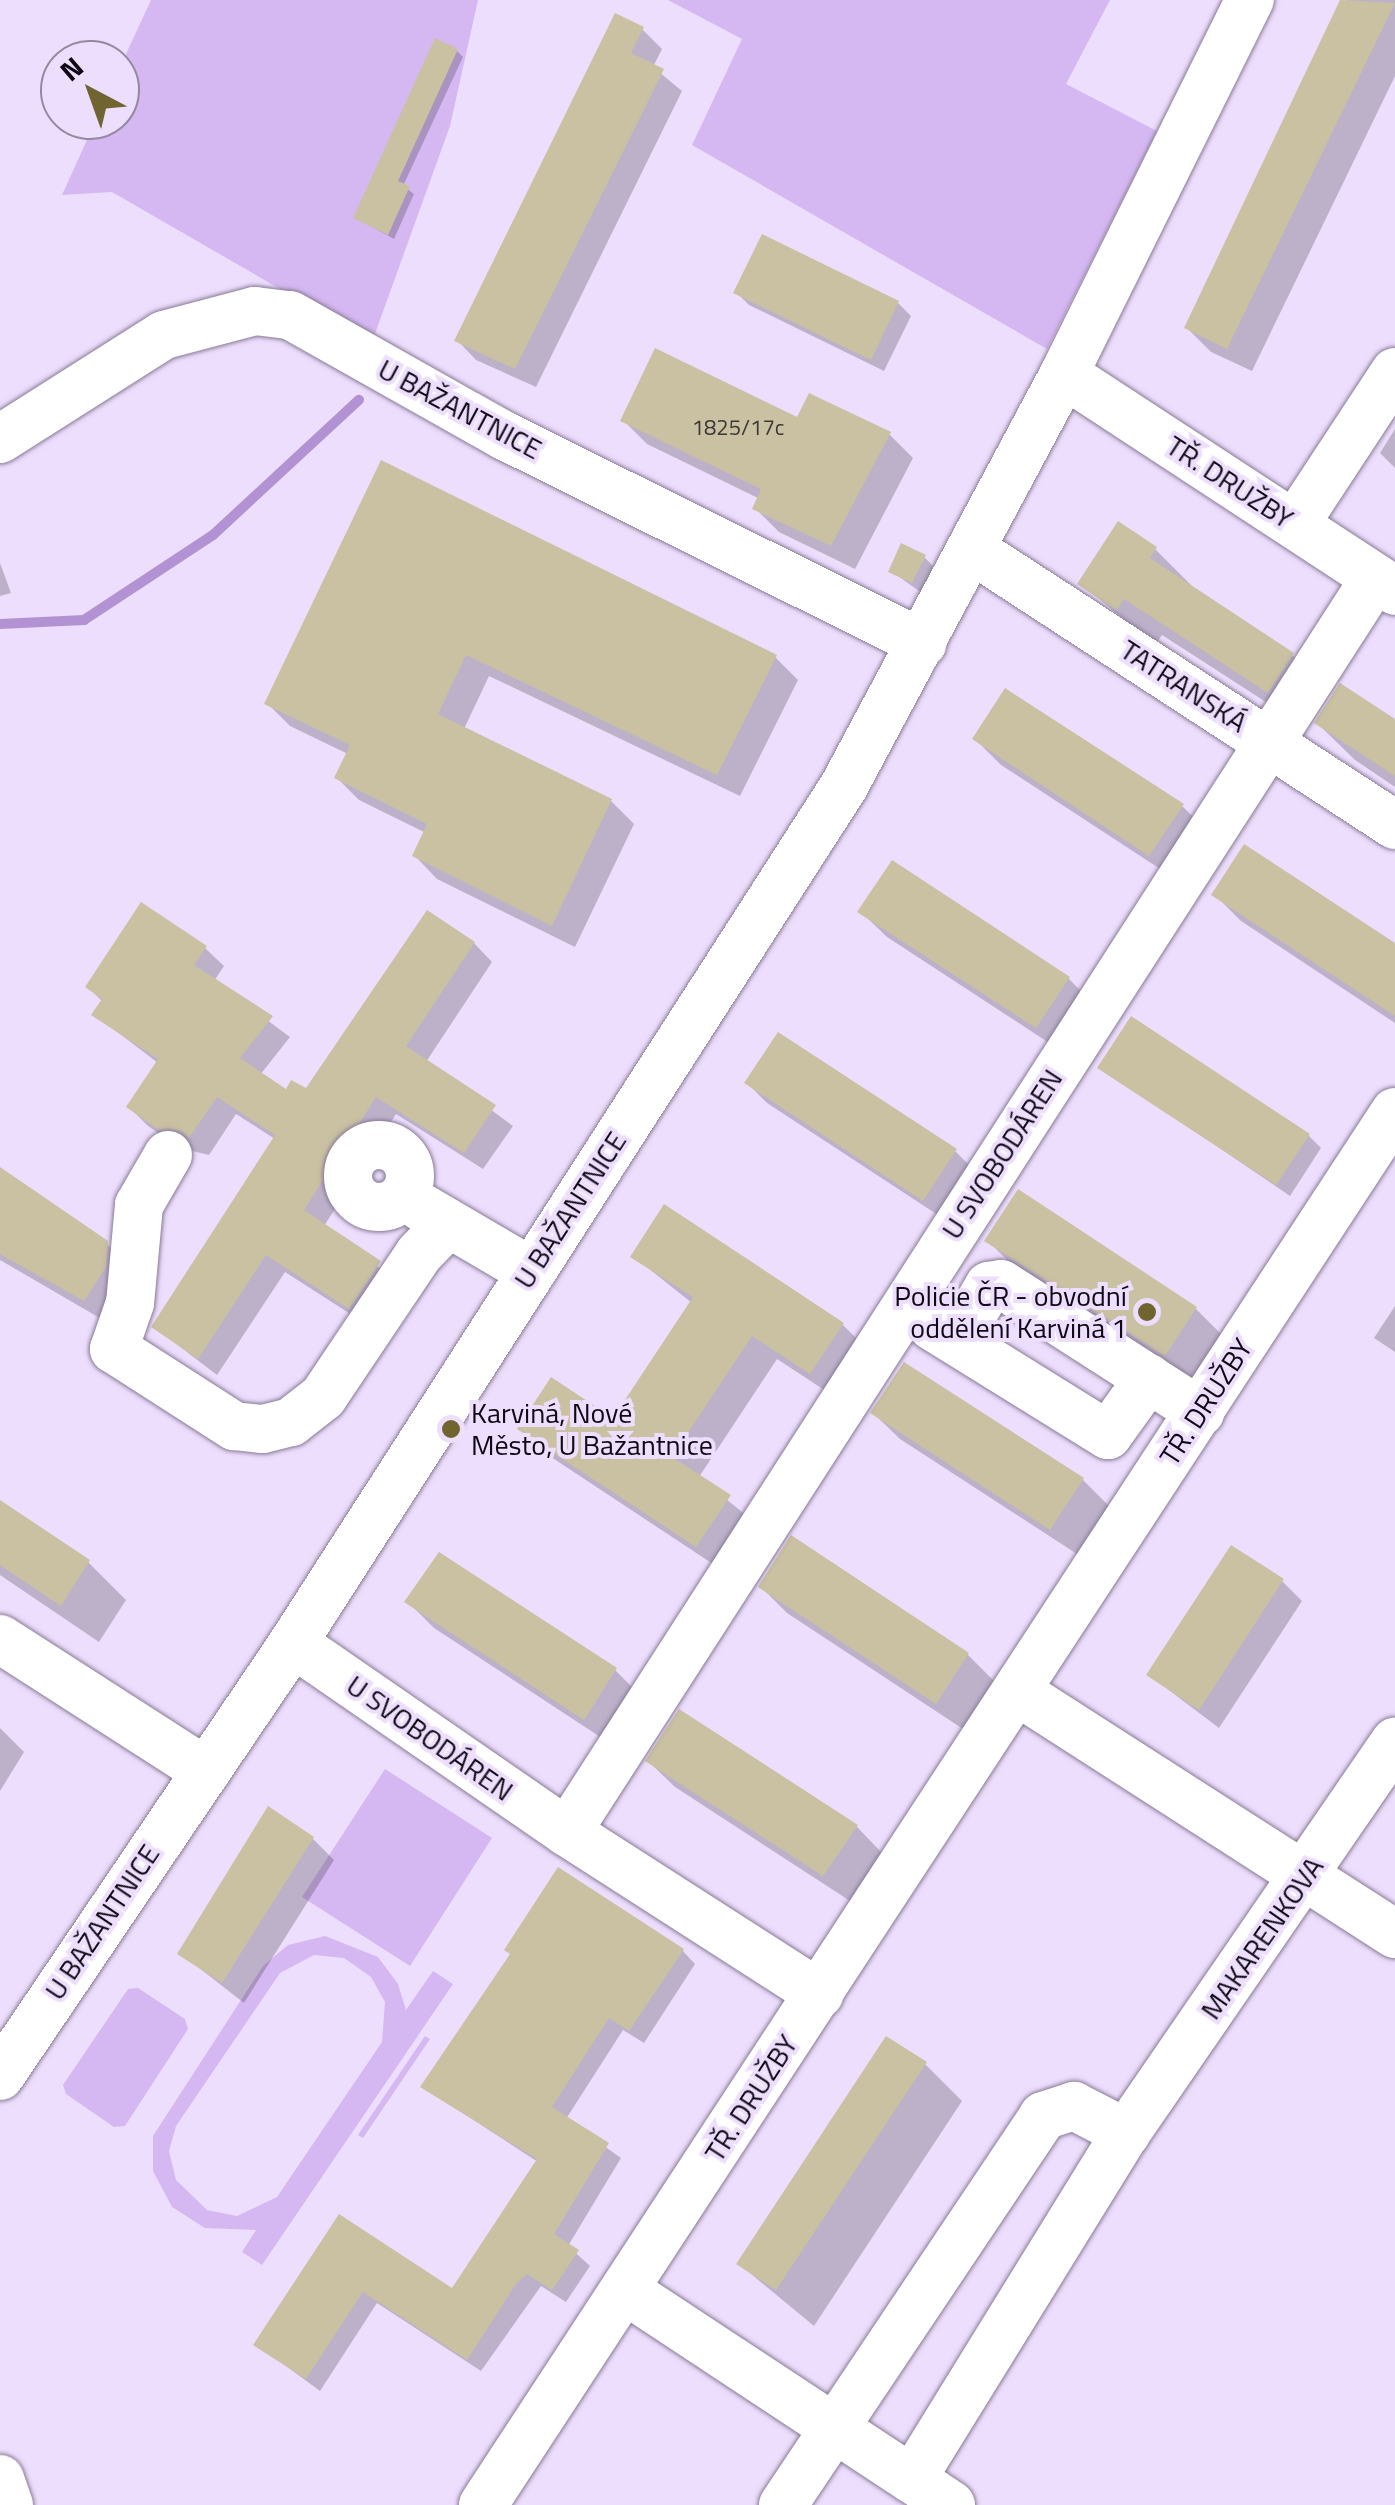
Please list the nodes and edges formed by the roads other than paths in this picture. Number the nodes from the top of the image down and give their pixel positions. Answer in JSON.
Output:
{"nodes":[{"id":1,"x":1250,"y":0,"type":"edge"},
{"id":2,"x":1395,"y":372,"type":"edge"},
{"id":3,"x":1064,"y":374,"type":"junction"},
{"id":4,"x":0,"y":439,"type":"edge"},
{"id":5,"x":1295,"y":524,"type":"junction"},
{"id":6,"x":971,"y":549,"type":"junction"},
{"id":7,"x":1385,"y":584,"type":"edge"},
{"id":8,"x":922,"y":643,"type":"junction"},
{"id":9,"x":1268,"y":740,"type":"junction"},
{"id":10,"x":1395,"y":825,"type":"edge"},
{"id":11,"x":1390,"y":1130,"type":"edge"},
{"id":12,"x":168,"y":1155,"type":"dead end"},
{"id":13,"x":404,"y":1196,"type":"dead end"},
{"id":14,"x":448,"y":1224,"type":"junction"},
{"id":15,"x":530,"y":1271,"type":"junction"},
{"id":16,"x":904,"y":1308,"type":"junction"},
{"id":17,"x":957,"y":1341,"type":"junction"},
{"id":18,"x":1148,"y":1378,"type":"junction"},
{"id":19,"x":1200,"y":1412,"type":"junction"},
{"id":20,"x":0,"y":1638,"type":"edge"},
{"id":21,"x":293,"y":1644,"type":"junction"},
{"id":22,"x":1018,"y":1692,"type":"junction"},
{"id":23,"x":1395,"y":1741,"type":"edge"},
{"id":24,"x":206,"y":1770,"type":"junction"},
{"id":25,"x":566,"y":1832,"type":"junction"},
{"id":26,"x":1304,"y":1879,"type":"junction"},
{"id":27,"x":1395,"y":1934,"type":"edge"},
{"id":28,"x":819,"y":1994,"type":"junction"},
{"id":29,"x":0,"y":2076,"type":"edge"},
{"id":30,"x":1126,"y":2134,"type":"junction"},
{"id":31,"x":625,"y":2290,"type":"junction"},
{"id":32,"x":834,"y":2428,"type":"junction"},
{"id":33,"x":0,"y":2479,"type":"edge"},
{"id":34,"x":912,"y":2479,"type":"junction"},
{"id":35,"x":9,"y":2505,"type":"edge"},
{"id":36,"x":483,"y":2505,"type":"edge"},
{"id":37,"x":783,"y":2505,"type":"edge"},
{"id":38,"x":951,"y":2505,"type":"edge"}],
"edges":[{"from":1,"to":3,"type":"street","name":"U BAŽANTNICE"},
{"from":2,"to":5,"type":"street"},
{"from":3,"to":5,"type":"street","name":"TŘ. DRUŽBY"},
{"from":3,"to":6,"type":"street","name":"U BAŽANTNICE"},
{"from":4,"to":8,"type":"street","name":"U BAŽANTNICE"},
{"from":5,"to":7,"type":"street","name":"TŘ. DRUŽBY"},
{"from":6,"to":8,"type":"street","name":"U BAŽANTNICE"},
{"from":6,"to":9,"type":"street","name":"TATRANSKÁ"},
{"from":7,"to":9,"type":"street","name":"U SVOBODÁREN"},
{"from":8,"to":15,"type":"street","name":"U BAŽANTNICE"},
{"from":9,"to":10,"type":"street","name":"TATRANSKÁ"},
{"from":9,"to":16,"type":"street","name":"U SVOBODÁREN"},
{"from":11,"to":19,"type":"street","name":"TŘ. DRUŽBY"},
{"from":12,"to":14,"type":"street"},
{"from":13,"to":14,"type":"street"},
{"from":14,"to":15,"type":"street"},
{"from":15,"to":21,"type":"street","name":"U BAŽANTNICE"},
{"from":16,"to":17,"type":"street"},
{"from":16,"to":25,"type":"street","name":"U SVOBODÁREN"},
{"from":17,"to":18,"type":"street"},
{"from":17,"to":18,"type":"street"},
{"from":18,"to":19,"type":"street"},
{"from":19,"to":22,"type":"street","name":"TŘ. DRUŽBY"},
{"from":20,"to":24,"type":"street"},
{"from":21,"to":24,"type":"street","name":"U BAŽANTNICE"},
{"from":21,"to":25,"type":"street","name":"U SVOBODÁREN"},
{"from":22,"to":26,"type":"street"},
{"from":22,"to":28,"type":"street","name":"TŘ. DRUŽBY"},
{"from":23,"to":26,"type":"street","name":"MAKARENKOVA"},
{"from":24,"to":29,"type":"street","name":"U BAŽANTNICE"},
{"from":25,"to":28,"type":"street","name":"U SVOBODÁREN"},
{"from":26,"to":27,"type":"street"},
{"from":26,"to":30,"type":"street","name":"MAKARENKOVA"},
{"from":28,"to":31,"type":"street","name":"TŘ. DRUŽBY"},
{"from":30,"to":32,"type":"street"},
{"from":30,"to":34,"type":"street","name":"MAKARENKOVA"},
{"from":31,"to":32,"type":"street"},
{"from":31,"to":36,"type":"street","name":"TŘ. DRUŽBY"},
{"from":32,"to":34,"type":"street"},
{"from":32,"to":37,"type":"street"},
{"from":33,"to":35,"type":"street"},
{"from":34,"to":38,"type":"street"}]}
